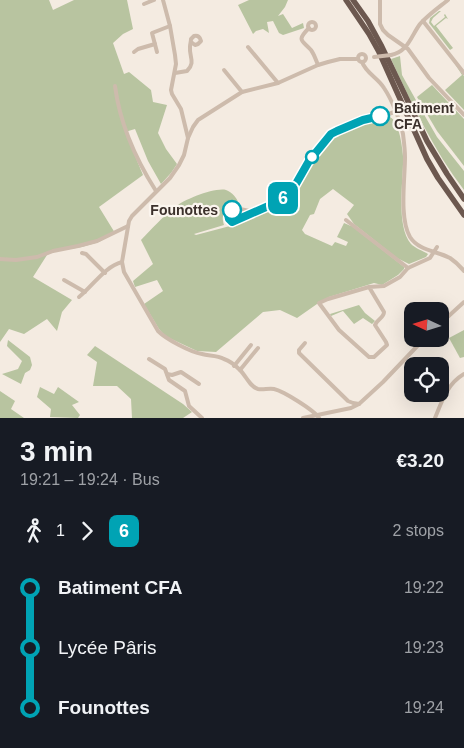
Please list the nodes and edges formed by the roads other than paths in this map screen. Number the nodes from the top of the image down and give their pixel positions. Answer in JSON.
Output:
{"nodes":[{"id":1,"x":154,"y":0,"type":"edge"},
{"id":2,"x":163,"y":0,"type":"edge"},
{"id":3,"x":346,"y":0,"type":"edge"},
{"id":4,"x":353,"y":0,"type":"edge"},
{"id":5,"x":357,"y":0,"type":"edge"},
{"id":6,"x":380,"y":0,"type":"edge"},
{"id":7,"x":448,"y":0,"type":"edge"},
{"id":8,"x":144,"y":4,"type":"dead end"},
{"id":9,"x":368,"y":21,"type":"junction"},
{"id":10,"x":423,"y":21,"type":"junction"},
{"id":11,"x":170,"y":26,"type":"junction"},
{"id":12,"x":309,"y":28,"type":"dead end"},
{"id":13,"x":191,"y":42,"type":"dead end"},
{"id":14,"x":154,"y":44,"type":"junction"},
{"id":15,"x":248,"y":47,"type":"dead end"},
{"id":16,"x":406,"y":47,"type":"junction"},
{"id":17,"x":134,"y":52,"type":"dead end"},
{"id":18,"x":157,"y":52,"type":"dead end"},
{"id":19,"x":358,"y":58,"type":"junction"},
{"id":20,"x":366,"y":58,"type":"junction"},
{"id":21,"x":362,"y":62,"type":"junction"},
{"id":22,"x":318,"y":65,"type":"junction"},
{"id":23,"x":224,"y":70,"type":"dead end"},
{"id":24,"x":175,"y":73,"type":"junction"},
{"id":25,"x":464,"y":73,"type":"edge"},
{"id":26,"x":278,"y":83,"type":"junction"},
{"id":27,"x":115,"y":86,"type":"dead end"},
{"id":28,"x":242,"y":92,"type":"junction"},
{"id":29,"x":395,"y":112,"type":"junction"},
{"id":30,"x":464,"y":115,"type":"edge"},
{"id":31,"x":188,"y":138,"type":"junction"},
{"id":32,"x":447,"y":174,"type":"junction"},
{"id":33,"x":156,"y":192,"type":"junction"},
{"id":34,"x":447,"y":192,"type":"junction"},
{"id":35,"x":464,"y":194,"type":"edge"},
{"id":36,"x":464,"y":199,"type":"edge"},
{"id":37,"x":254,"y":212,"type":"junction"},
{"id":38,"x":464,"y":215,"type":"edge"},
{"id":39,"x":346,"y":220,"type":"dead end"},
{"id":40,"x":464,"y":221,"type":"edge"},
{"id":41,"x":128,"y":226,"type":"junction"},
{"id":42,"x":437,"y":247,"type":"dead end"},
{"id":43,"x":82,"y":252,"type":"dead end"},
{"id":44,"x":434,"y":253,"type":"junction"},
{"id":45,"x":0,"y":259,"type":"edge"},
{"id":46,"x":122,"y":262,"type":"junction"},
{"id":47,"x":408,"y":268,"type":"junction"},
{"id":48,"x":464,"y":271,"type":"edge"},
{"id":49,"x":105,"y":272,"type":"junction"},
{"id":50,"x":64,"y":280,"type":"dead end"},
{"id":51,"x":369,"y":287,"type":"junction"},
{"id":52,"x":85,"y":292,"type":"junction"},
{"id":53,"x":79,"y":297,"type":"dead end"},
{"id":54,"x":463,"y":304,"type":"edge"},
{"id":55,"x":449,"y":316,"type":"edge"},
{"id":56,"x":305,"y":344,"type":"dead end"},
{"id":57,"x":251,"y":345,"type":"dead end"},
{"id":58,"x":258,"y":348,"type":"dead end"},
{"id":59,"x":415,"y":348,"type":"edge"},
{"id":60,"x":149,"y":359,"type":"dead end"},
{"id":61,"x":234,"y":366,"type":"junction"},
{"id":62,"x":240,"y":370,"type":"junction"},
{"id":63,"x":167,"y":374,"type":"junction"},
{"id":64,"x":464,"y":374,"type":"edge"},
{"id":65,"x":199,"y":384,"type":"dead end"},
{"id":66,"x":359,"y":404,"type":"junction"},
{"id":67,"x":318,"y":416,"type":"edge"},
{"id":68,"x":202,"y":418,"type":"edge"},
{"id":69,"x":304,"y":418,"type":"edge"},
{"id":70,"x":435,"y":418,"type":"edge"}],
"edges":[{"from":1,"to":8,"type":"street"},
{"from":2,"to":11,"type":"street"},
{"from":3,"to":34,"type":"highway"},
{"from":4,"to":9,"type":"highway"},
{"from":5,"to":9,"type":"highway"},
{"from":6,"to":16,"type":"street"},
{"from":7,"to":10,"type":"street"},
{"from":9,"to":32,"type":"highway"},
{"from":10,"to":16,"type":"street"},
{"from":10,"to":25,"type":"street"},
{"from":11,"to":14,"type":"street"},
{"from":11,"to":24,"type":"street"},
{"from":12,"to":22,"type":"street"},
{"from":13,"to":24,"type":"street"},
{"from":14,"to":17,"type":"street"},
{"from":14,"to":18,"type":"street"},
{"from":15,"to":26,"type":"street"},
{"from":16,"to":20,"type":"street","bridge":true},
{"from":16,"to":30,"type":"street"},
{"from":19,"to":20,"type":"street"},
{"from":19,"to":21,"type":"street"},
{"from":19,"to":22,"type":"street"},
{"from":20,"to":21,"type":"street"},
{"from":21,"to":29,"type":"street"},
{"from":22,"to":26,"type":"street"},
{"from":23,"to":28,"type":"street"},
{"from":24,"to":31,"type":"street"},
{"from":26,"to":28,"type":"street"},
{"from":27,"to":33,"type":"street"},
{"from":28,"to":31,"type":"street"},
{"from":29,"to":37,"type":"street"},
{"from":29,"to":44,"type":"street"},
{"from":31,"to":33,"type":"street"},
{"from":32,"to":35,"type":"highway"},
{"from":32,"to":36,"type":"highway"},
{"from":33,"to":41,"type":"street"},
{"from":34,"to":38,"type":"highway"},
{"from":34,"to":40,"type":"highway"},
{"from":37,"to":37,"type":"street"},
{"from":39,"to":47,"type":"street"},
{"from":41,"to":45,"type":"street"},
{"from":41,"to":46,"type":"street"},
{"from":42,"to":44,"type":"street"},
{"from":43,"to":49,"type":"street"},
{"from":44,"to":47,"type":"street"},
{"from":44,"to":48,"type":"street"},
{"from":46,"to":49,"type":"street"},
{"from":46,"to":61,"type":"street"},
{"from":47,"to":51,"type":"street"},
{"from":49,"to":52,"type":"street"},
{"from":50,"to":52,"type":"street"},
{"from":51,"to":51,"type":"street"},
{"from":52,"to":53,"type":"street"},
{"from":54,"to":55,"type":"street"},
{"from":56,"to":66,"type":"street"},
{"from":57,"to":61,"type":"street"},
{"from":58,"to":62,"type":"street"},
{"from":59,"to":66,"type":"street"},
{"from":60,"to":63,"type":"street"},
{"from":61,"to":62,"type":"street"},
{"from":62,"to":67,"type":"street"},
{"from":63,"to":65,"type":"street"},
{"from":63,"to":68,"type":"street"},
{"from":64,"to":70,"type":"street"},
{"from":66,"to":67,"type":"street"},
{"from":67,"to":69,"type":"street"}]}
